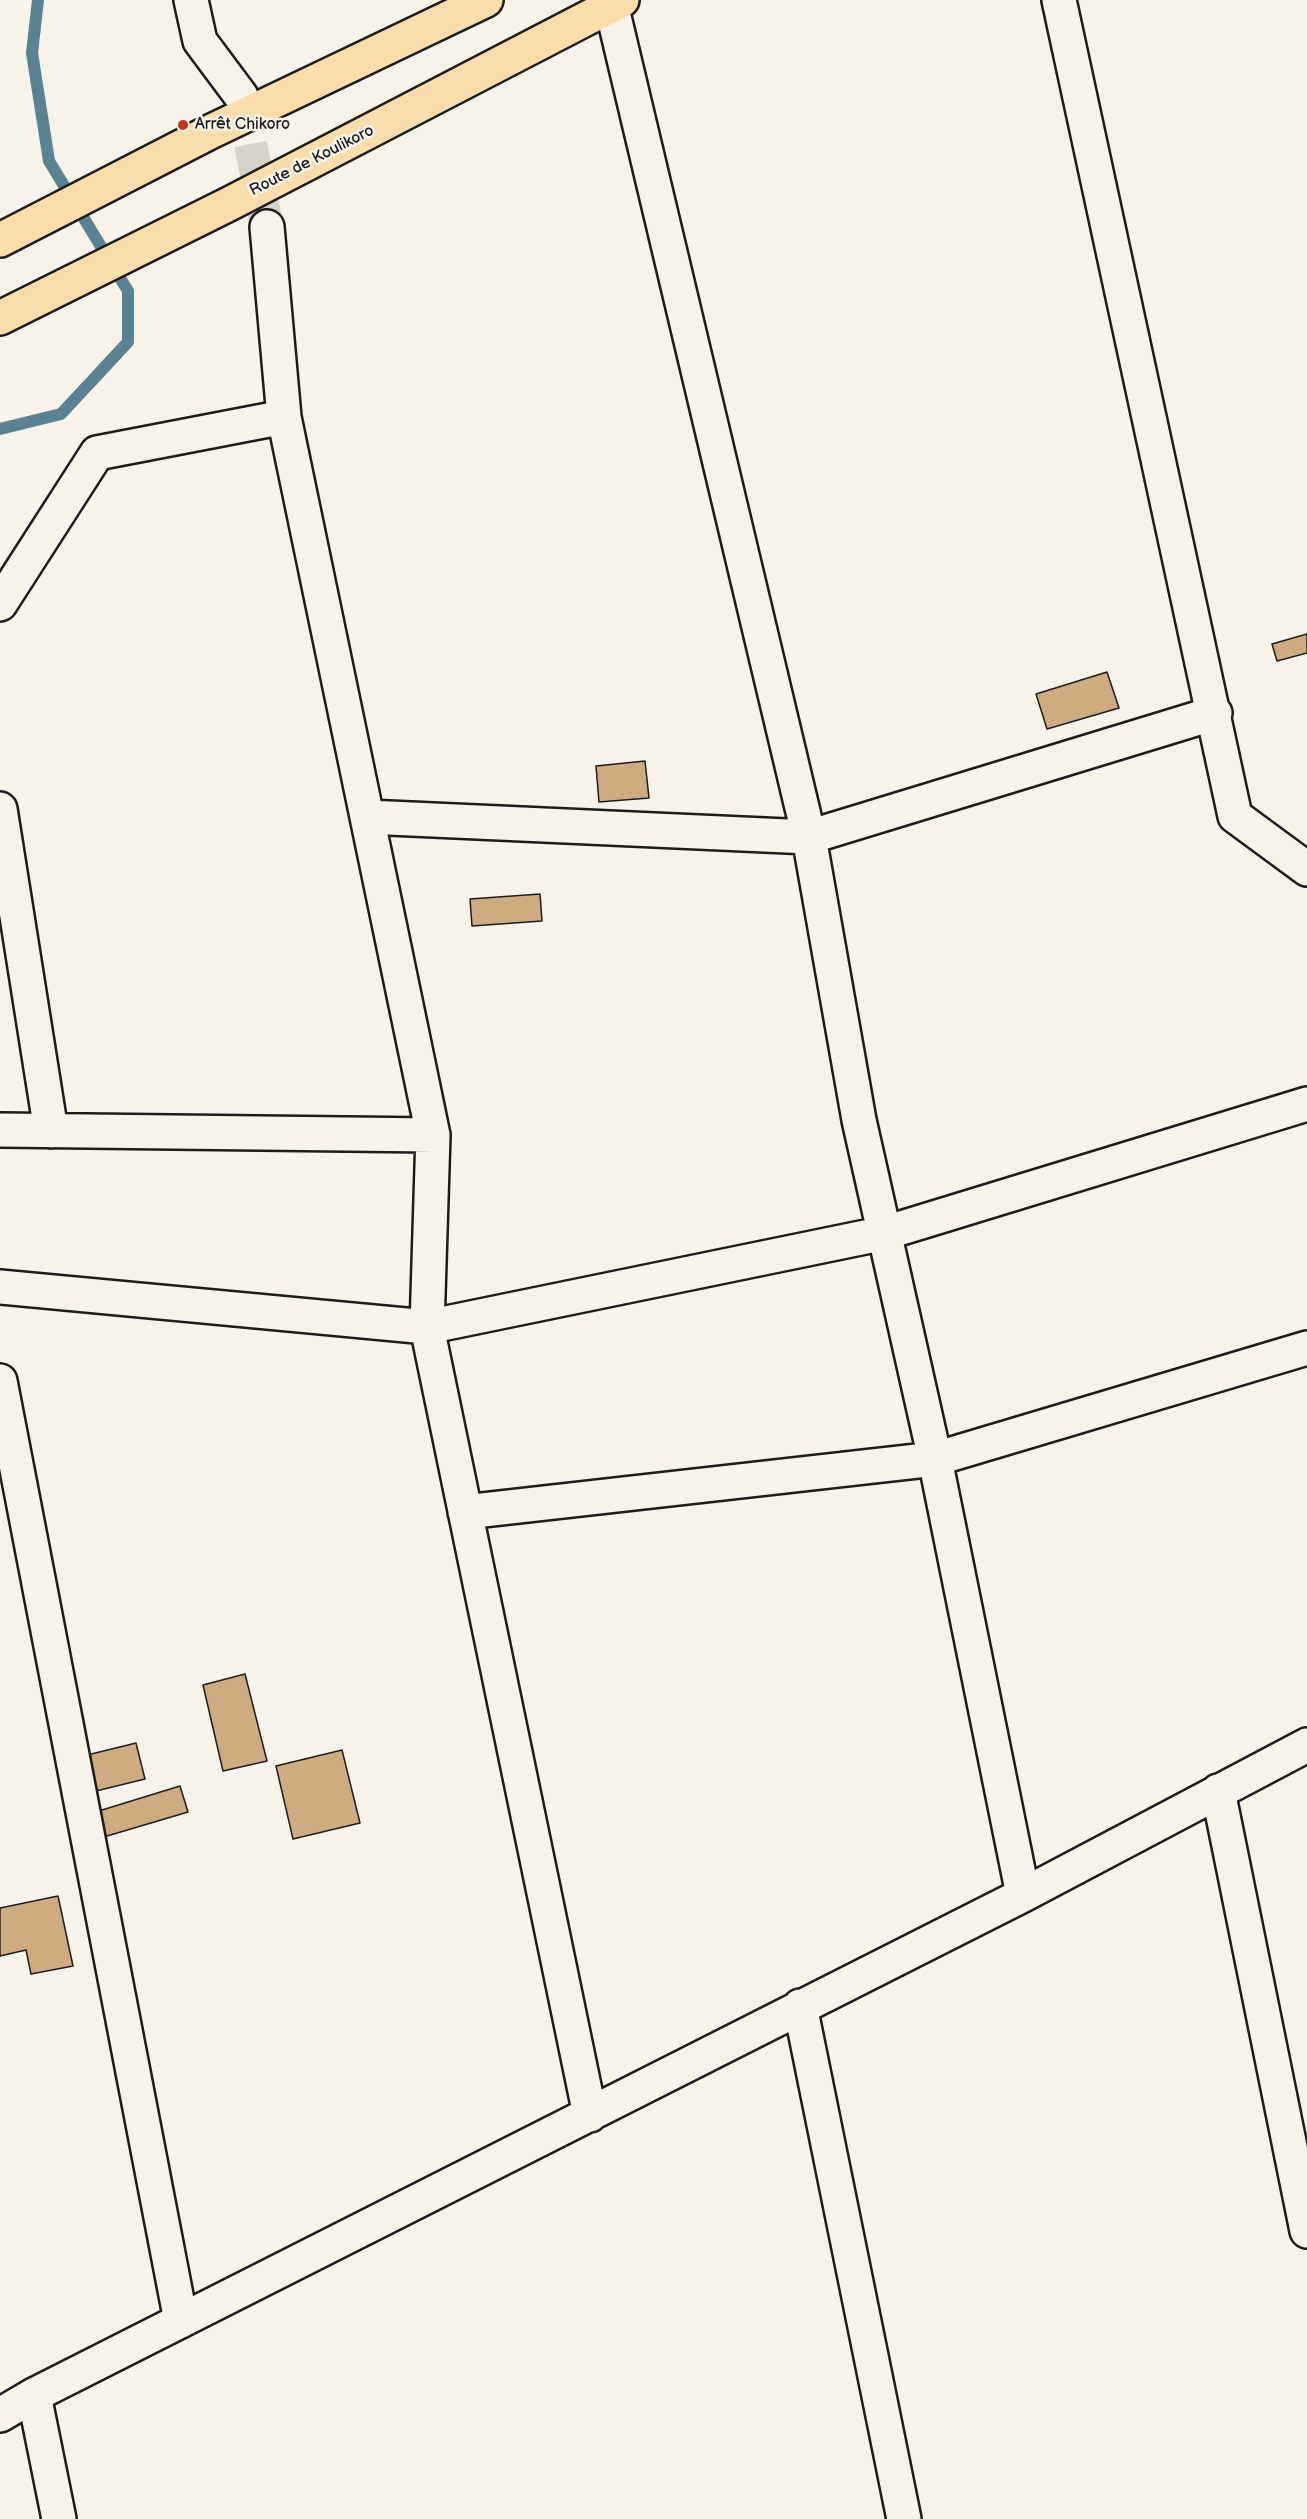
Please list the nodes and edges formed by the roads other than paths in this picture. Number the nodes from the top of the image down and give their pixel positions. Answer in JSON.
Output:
{"nodes":[{"id":1,"x":191,"y":0,"type":"edge"},
{"id":2,"x":486,"y":0,"type":"edge"},
{"id":3,"x":1059,"y":0,"type":"edge"},
{"id":4,"x":615,"y":2,"type":"edge"},
{"id":5,"x":241,"y":96,"type":"tunnel mouth"},
{"id":6,"x":267,"y":227,"type":"tunnel mouth"},
{"id":7,"x":0,"y":240,"type":"edge"},
{"id":8,"x":0,"y":318,"type":"edge"},
{"id":9,"x":284,"y":417,"type":"junction"},
{"id":10,"x":0,"y":604,"type":"edge"},
{"id":11,"x":1215,"y":712,"type":"junction"},
{"id":12,"x":0,"y":809,"type":"edge"},
{"id":13,"x":367,"y":817,"type":"junction"},
{"id":14,"x":809,"y":837,"type":"junction"},
{"id":15,"x":1307,"y":869,"type":"edge"},
{"id":16,"x":1307,"y":1104,"type":"edge"},
{"id":17,"x":0,"y":1130,"type":"edge"},
{"id":18,"x":51,"y":1131,"type":"junction"},
{"id":19,"x":433,"y":1135,"type":"junction"},
{"id":20,"x":885,"y":1233,"type":"junction"},
{"id":21,"x":0,"y":1287,"type":"edge"},
{"id":22,"x":427,"y":1327,"type":"junction"},
{"id":23,"x":1307,"y":1348,"type":"edge"},
{"id":24,"x":0,"y":1382,"type":"edge"},
{"id":25,"x":935,"y":1459,"type":"junction"},
{"id":26,"x":465,"y":1512,"type":"junction"},
{"id":27,"x":1307,"y":1745,"type":"edge"},
{"id":28,"x":1218,"y":1791,"type":"junction"},
{"id":29,"x":1023,"y":1895,"type":"junction"},
{"id":30,"x":800,"y":2006,"type":"junction"},
{"id":31,"x":590,"y":2115,"type":"junction"},
{"id":32,"x":1307,"y":2231,"type":"edge"},
{"id":33,"x":181,"y":2321,"type":"junction"},
{"id":34,"x":34,"y":2395,"type":"junction"},
{"id":35,"x":0,"y":2415,"type":"edge"},
{"id":36,"x":59,"y":2519,"type":"edge"},
{"id":37,"x":904,"y":2519,"type":"edge"}],
"edges":[{"from":1,"to":5,"type":"street"},
{"from":2,"to":7,"type":"main road"},
{"from":3,"to":11,"type":"street"},
{"from":4,"to":8,"type":"main road","name":"Route de Koulikoro"},
{"from":4,"to":14,"type":"street"},
{"from":6,"to":9,"type":"street"},
{"from":9,"to":10,"type":"street"},
{"from":9,"to":13,"type":"street"},
{"from":11,"to":14,"type":"street"},
{"from":11,"to":15,"type":"street"},
{"from":12,"to":18,"type":"street"},
{"from":13,"to":14,"type":"street"},
{"from":13,"to":19,"type":"street"},
{"from":14,"to":20,"type":"street"},
{"from":16,"to":20,"type":"street"},
{"from":17,"to":18,"type":"street"},
{"from":18,"to":19,"type":"street"},
{"from":19,"to":22,"type":"street"},
{"from":20,"to":22,"type":"street"},
{"from":20,"to":25,"type":"street"},
{"from":21,"to":22,"type":"street"},
{"from":22,"to":26,"type":"street"},
{"from":23,"to":25,"type":"street"},
{"from":24,"to":33,"type":"street"},
{"from":25,"to":26,"type":"street"},
{"from":25,"to":29,"type":"street"},
{"from":26,"to":31,"type":"street"},
{"from":27,"to":28,"type":"street"},
{"from":28,"to":29,"type":"street"},
{"from":28,"to":32,"type":"street"},
{"from":29,"to":30,"type":"street"},
{"from":30,"to":31,"type":"street"},
{"from":30,"to":37,"type":"street"},
{"from":31,"to":33,"type":"street"},
{"from":33,"to":34,"type":"street"},
{"from":34,"to":35,"type":"street"},
{"from":34,"to":36,"type":"street"}]}
